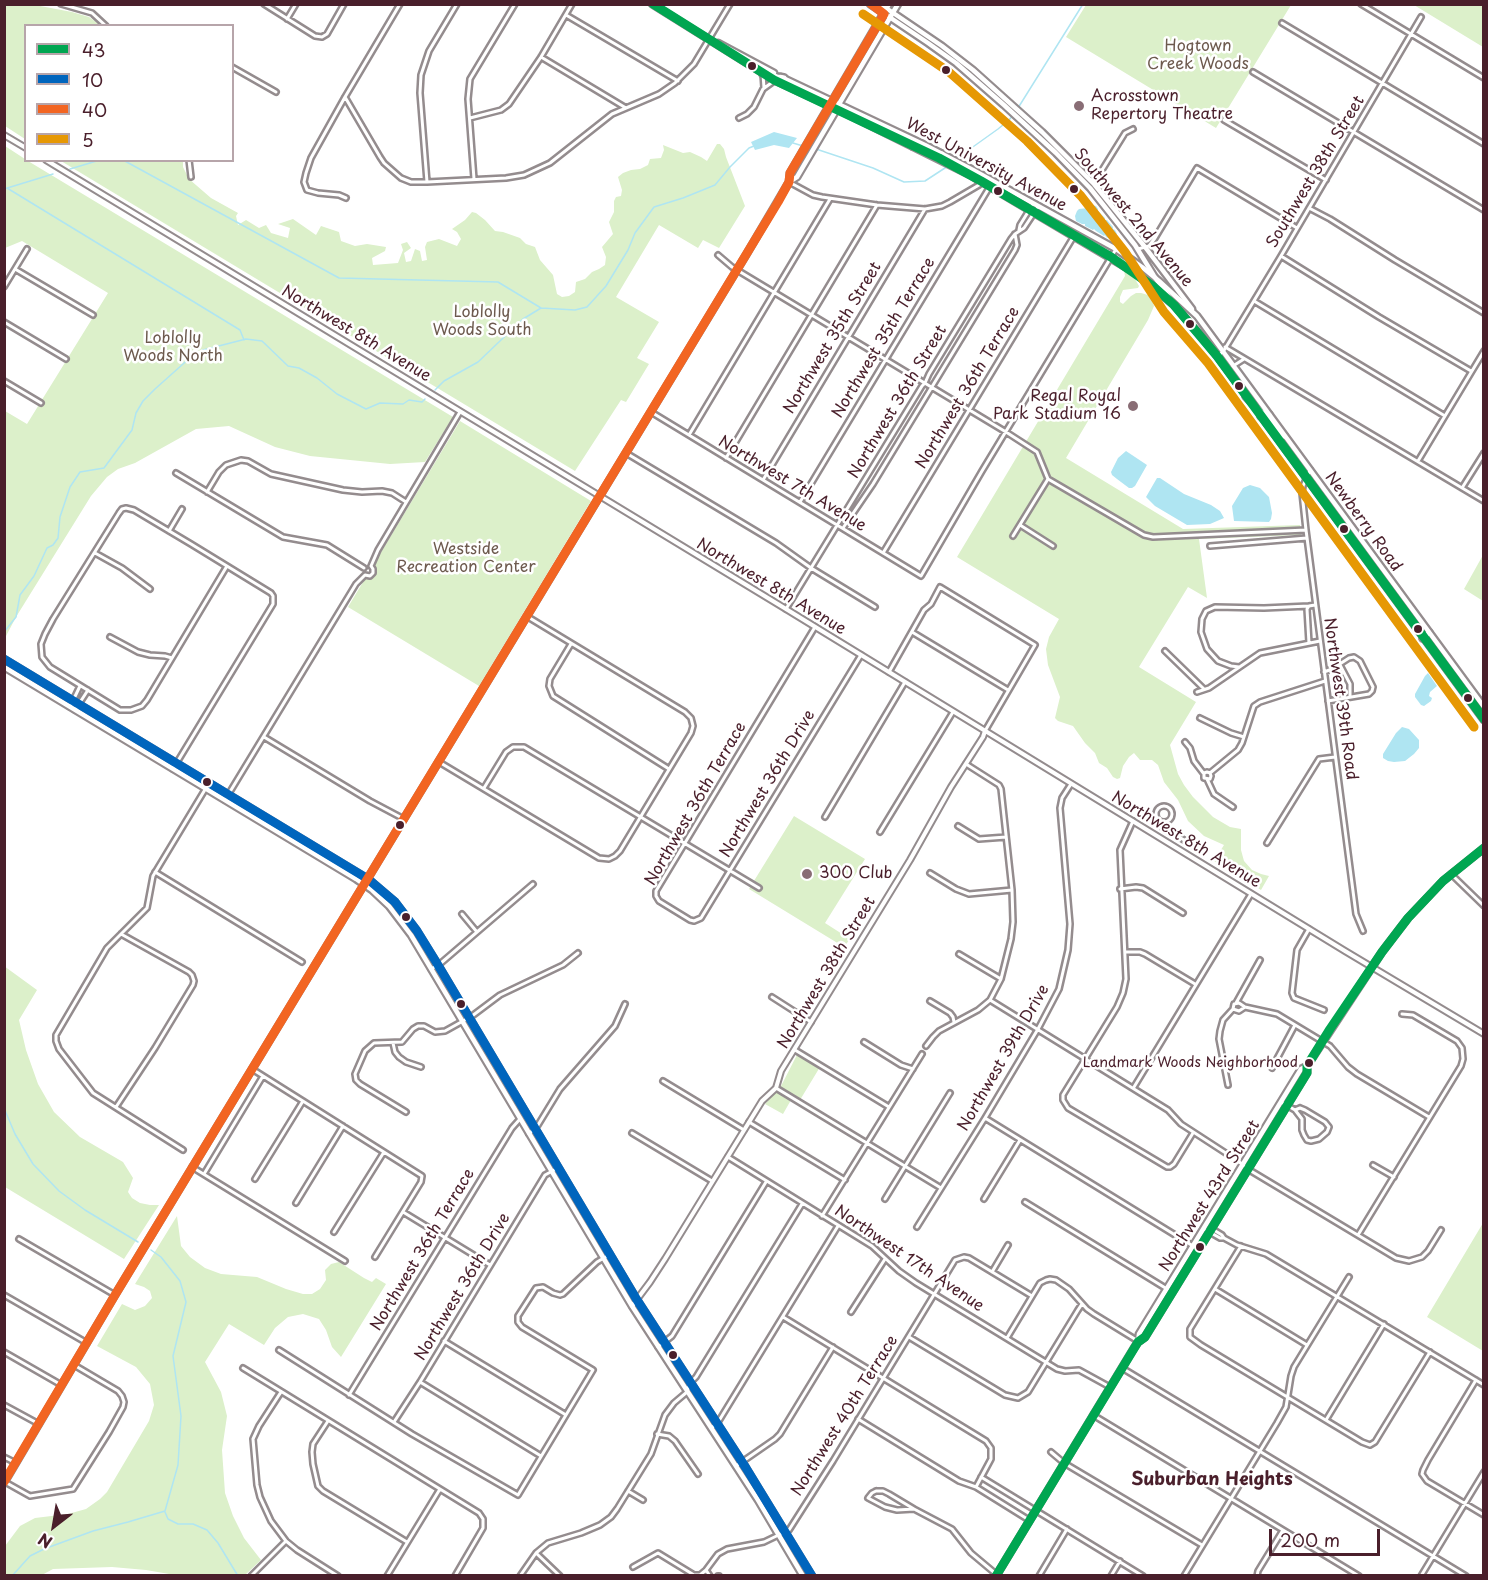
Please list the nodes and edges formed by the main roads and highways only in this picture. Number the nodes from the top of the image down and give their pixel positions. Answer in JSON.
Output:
{"nodes":[{"id":1,"x":652,"y":4,"type":"edge"},
{"id":2,"x":870,"y":4,"type":"edge"},
{"id":3,"x":880,"y":4,"type":"edge"},
{"id":4,"x":898,"y":4,"type":"edge"},
{"id":5,"x":886,"y":9,"type":"edge"},
{"id":6,"x":891,"y":15,"type":"junction"},
{"id":7,"x":710,"y":40,"type":"junction"},
{"id":8,"x":763,"y":74,"type":"junction"},
{"id":9,"x":783,"y":78,"type":"junction"},
{"id":10,"x":996,"y":90,"type":"junction"},
{"id":11,"x":992,"y":95,"type":"junction"},
{"id":12,"x":833,"y":101,"type":"junction"},
{"id":13,"x":1006,"y":102,"type":"junction"},
{"id":14,"x":829,"y":106,"type":"junction"},
{"id":15,"x":838,"y":107,"type":"junction"},
{"id":16,"x":914,"y":146,"type":"joint"},
{"id":17,"x":940,"y":156,"type":"junction"},
{"id":18,"x":983,"y":179,"type":"junction"},
{"id":19,"x":789,"y":182,"type":"junction"},
{"id":20,"x":1092,"y":186,"type":"junction"},
{"id":21,"x":1097,"y":196,"type":"junction"},
{"id":22,"x":1113,"y":207,"type":"junction"},
{"id":23,"x":1034,"y":208,"type":"junction"},
{"id":24,"x":1154,"y":276,"type":"junction"},
{"id":25,"x":1174,"y":305,"type":"junction"},
{"id":26,"x":1197,"y":316,"type":"junction"},
{"id":27,"x":1191,"y":323,"type":"joint"},
{"id":28,"x":1224,"y":349,"type":"joint"},
{"id":29,"x":1246,"y":396,"type":"junction"},
{"id":30,"x":1269,"y":414,"type":"junction"},
{"id":31,"x":1261,"y":416,"type":"junction"},
{"id":32,"x":1284,"y":435,"type":"junction"},
{"id":33,"x":1429,"y":633,"type":"junction"},
{"id":34,"x":1423,"y":638,"type":"junction"},
{"id":35,"x":4,"y":659,"type":"edge"},
{"id":36,"x":15,"y":666,"type":"junction"},
{"id":37,"x":4,"y":667,"type":"edge"},
{"id":38,"x":12,"y":672,"type":"junction"},
{"id":39,"x":1484,"y":707,"type":"edge"},
{"id":40,"x":1484,"y":720,"type":"edge"},
{"id":41,"x":294,"y":834,"type":"junction"},
{"id":42,"x":291,"y":840,"type":"junction"},
{"id":43,"x":1484,"y":848,"type":"edge"},
{"id":44,"x":368,"y":879,"type":"junction"},
{"id":45,"x":365,"y":884,"type":"junction"},
{"id":46,"x":1307,"y":1066,"type":"junction"},
{"id":47,"x":1223,"y":1197,"type":"junction"},
{"id":48,"x":1228,"y":1200,"type":"junction"},
{"id":49,"x":1138,"y":1342,"type":"junction"},
{"id":50,"x":5,"y":1482,"type":"edge"},
{"id":51,"x":803,"y":1575,"type":"edge"},
{"id":52,"x":812,"y":1575,"type":"edge"},
{"id":53,"x":996,"y":1575,"type":"edge"}],
"edges":[{"from":1,"to":7,"type":"main road","name":"West University Avenue"},
{"from":2,"to":5,"type":"main road","name":"Southwest 2nd Avenue"},
{"from":3,"to":5,"type":"main road","name":"Southwest 2nd Avenue"},
{"from":4,"to":6,"type":"main road"},
{"from":5,"to":6,"type":"main road","name":"Southwest 2nd Avenue"},
{"from":5,"to":12,"type":"main road"},
{"from":6,"to":10,"type":"main road","name":"Southwest 2nd Avenue"},
{"from":6,"to":11,"type":"main road","name":"Southwest 2nd Avenue"},
{"from":6,"to":15,"type":"main road"},
{"from":7,"to":8,"type":"main road","name":"West University Avenue"},
{"from":7,"to":9,"type":"main road","name":"West University Avenue"},
{"from":8,"to":9,"type":"highway"},
{"from":8,"to":14,"type":"main road","name":"West University Avenue"},
{"from":9,"to":12,"type":"main road","name":"West University Avenue"},
{"from":10,"to":11,"type":"main road"},
{"from":10,"to":13,"type":"main road","name":"Southwest 2nd Avenue"},
{"from":11,"to":13,"type":"main road","name":"Southwest 2nd Avenue"},
{"from":12,"to":14,"type":"main road"},
{"from":12,"to":15,"type":"main road","name":"West University Avenue"},
{"from":13,"to":20,"type":"main road","name":"Southwest 2nd Avenue"},
{"from":13,"to":20,"type":"main road","name":"Southwest 2nd Avenue"},
{"from":14,"to":15,"type":"main road","name":"West University Avenue"},
{"from":14,"to":19,"type":"main road"},
{"from":15,"to":16,"type":"main road","name":"West University Avenue"},
{"from":15,"to":17,"type":"main road","name":"West University Avenue"},
{"from":15,"to":19,"type":"main road"},
{"from":16,"to":17,"type":"highway"},
{"from":17,"to":18,"type":"main road","name":"West University Avenue"},
{"from":18,"to":23,"type":"main road","name":"West University Avenue"},
{"from":18,"to":23,"type":"main road","name":"West University Avenue"},
{"from":19,"to":44,"type":"main road"},
{"from":20,"to":21,"type":"main road","name":"Southwest 2nd Avenue"},
{"from":20,"to":22,"type":"main road","name":"Southwest 2nd Avenue"},
{"from":21,"to":22,"type":"main road"},
{"from":21,"to":24,"type":"main road","name":"Southwest 2nd Avenue"},
{"from":22,"to":26,"type":"main road","name":"Southwest 2nd Avenue"},
{"from":23,"to":24,"type":"main road","name":"West University Avenue"},
{"from":23,"to":25,"type":"main road","name":"West University Avenue"},
{"from":24,"to":25,"type":"main road","name":"Southwest 2nd Avenue"},
{"from":24,"to":26,"type":"main road","name":"West University Avenue"},
{"from":25,"to":27,"type":"main road","name":"West University Avenue"},
{"from":26,"to":28,"type":"main road","name":"West University Avenue"},
{"from":27,"to":29,"type":"main road","name":"Newberry Road"},
{"from":28,"to":30,"type":"main road","name":"Newberry Road"},
{"from":29,"to":30,"type":"highway"},
{"from":29,"to":31,"type":"main road","name":"Newberry Road"},
{"from":30,"to":32,"type":"main road","name":"Newberry Road"},
{"from":31,"to":32,"type":"highway"},
{"from":31,"to":34,"type":"main road","name":"Newberry Road"},
{"from":32,"to":33,"type":"main road","name":"Newberry Road"},
{"from":33,"to":34,"type":"highway"},
{"from":33,"to":39,"type":"main road","name":"Newberry Road"},
{"from":34,"to":40,"type":"main road","name":"Newberry Road"},
{"from":35,"to":36,"type":"main road"},
{"from":36,"to":38,"type":"main road"},
{"from":36,"to":41,"type":"main road"},
{"from":37,"to":38,"type":"main road"},
{"from":38,"to":42,"type":"main road"},
{"from":41,"to":42,"type":"main road"},
{"from":41,"to":44,"type":"main road"},
{"from":42,"to":45,"type":"main road"},
{"from":43,"to":46,"type":"main road","name":"Northwest 43rd Street"},
{"from":44,"to":45,"type":"main road"},
{"from":44,"to":52,"type":"main road"},
{"from":45,"to":50,"type":"main road"},
{"from":45,"to":51,"type":"main road"},
{"from":46,"to":47,"type":"main road","name":"Northwest 43rd Street"},
{"from":46,"to":48,"type":"main road","name":"Northwest 43rd Street"},
{"from":47,"to":48,"type":"main road"},
{"from":47,"to":49,"type":"main road","name":"Northwest 43rd Street"},
{"from":48,"to":49,"type":"main road","name":"Northwest 43rd Street"},
{"from":49,"to":53,"type":"main road","name":"Northwest 43rd Street"}]}
